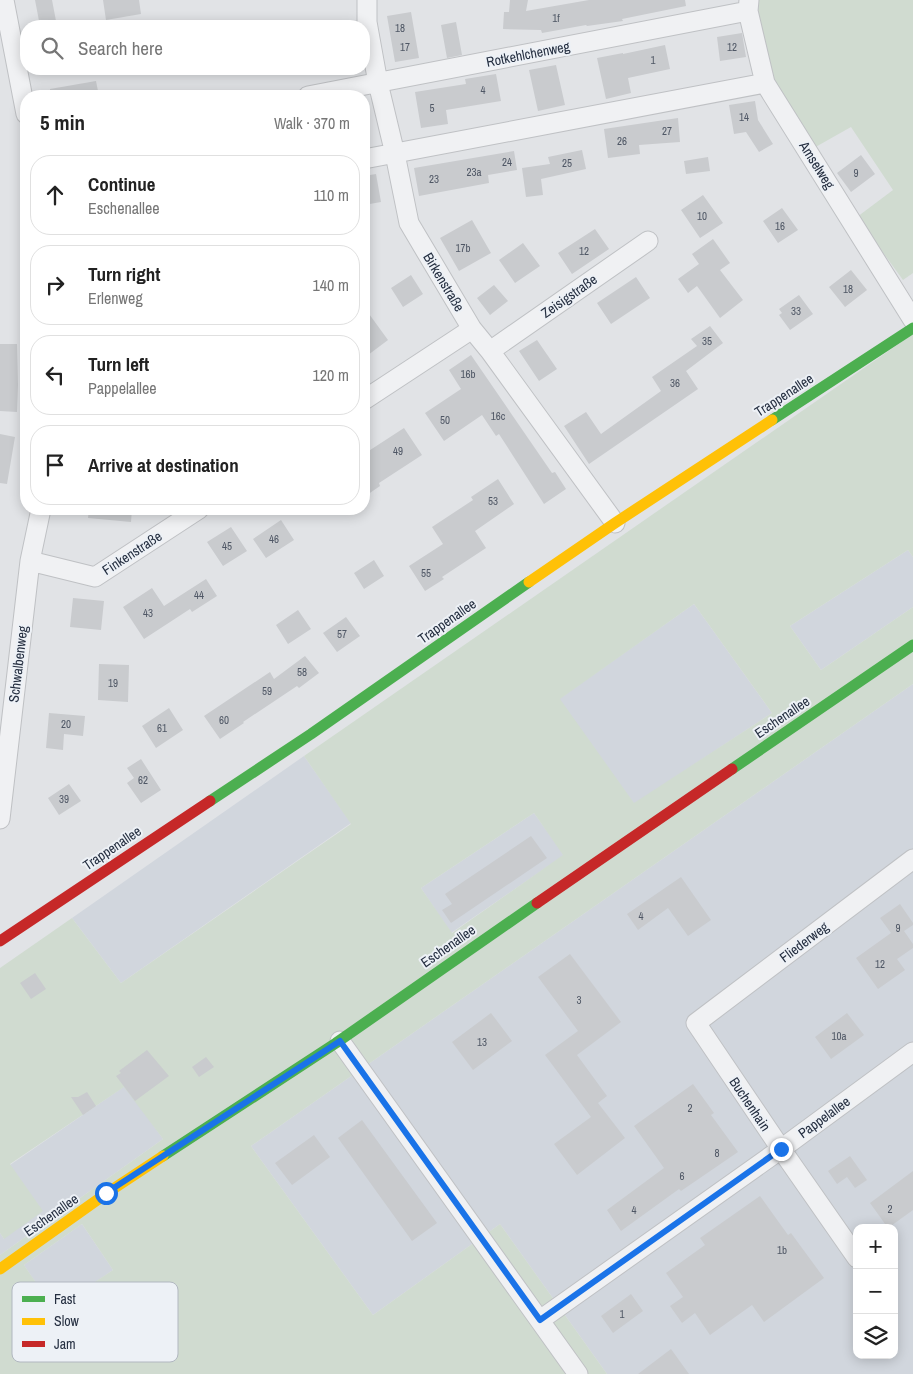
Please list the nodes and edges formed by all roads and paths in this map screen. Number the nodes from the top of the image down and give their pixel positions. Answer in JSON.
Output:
{"nodes":[{"id":1,"x":4,"y":0,"type":"edge"},
{"id":2,"x":367,"y":0,"type":"edge"},
{"id":3,"x":749,"y":6,"type":"edge"},
{"id":4,"x":367,"y":20,"type":"edge"},
{"id":5,"x":370,"y":39,"type":"edge"},
{"id":6,"x":765,"y":82,"type":"junction"},
{"id":7,"x":378,"y":83,"type":"junction"},
{"id":8,"x":21,"y":90,"type":"edge"},
{"id":9,"x":340,"y":90,"type":"edge"},
{"id":10,"x":395,"y":154,"type":"junction"},
{"id":11,"x":370,"y":159,"type":"edge"},
{"id":12,"x":648,"y":241,"type":"dead end"},
{"id":13,"x":913,"y":320,"type":"edge"},
{"id":14,"x":913,"y":328,"type":"edge"},
{"id":15,"x":472,"y":329,"type":"junction"},
{"id":16,"x":490,"y":351,"type":"junction"},
{"id":17,"x":370,"y":396,"type":"edge"},
{"id":18,"x":40,"y":515,"type":"edge"},
{"id":19,"x":190,"y":515,"type":"edge"},
{"id":20,"x":615,"y":523,"type":"junction"},
{"id":21,"x":30,"y":561,"type":"junction"},
{"id":22,"x":913,"y":645,"type":"edge"},
{"id":23,"x":0,"y":819,"type":"edge"},
{"id":24,"x":912,"y":856,"type":"edge"},
{"id":25,"x":0,"y":941,"type":"edge"},
{"id":26,"x":696,"y":1024,"type":"joint"},
{"id":27,"x":340,"y":1041,"type":"junction"},
{"id":28,"x":913,"y":1052,"type":"edge"},
{"id":29,"x":781,"y":1149,"type":"junction"},
{"id":30,"x":853,"y":1252,"type":"edge"},
{"id":31,"x":0,"y":1269,"type":"edge"},
{"id":32,"x":540,"y":1320,"type":"junction"},
{"id":33,"x":578,"y":1374,"type":"edge"}],
"edges":[{"from":1,"to":8,"type":"street"},
{"from":2,"to":4,"type":"street","name":"Birkenstraße"},
{"from":3,"to":6,"type":"street","name":"Amselweg"},
{"from":3,"to":7,"type":"street","name":"Rotkehlchenweg"},
{"from":5,"to":7,"type":"street","name":"Birkenstraße"},
{"from":6,"to":10,"type":"street"},
{"from":6,"to":13,"type":"street","name":"Amselweg"},
{"from":7,"to":9,"type":"street","name":"Rotkehlchenweg"},
{"from":7,"to":10,"type":"street","name":"Birkenstraße"},
{"from":10,"to":11,"type":"street"},
{"from":10,"to":15,"type":"street","name":"Birkenstraße"},
{"from":12,"to":16,"type":"street","name":"Zeisigstraße"},
{"from":14,"to":20,"type":"street","name":"Trappenallee"},
{"from":15,"to":16,"type":"street","name":"Birkenstraße"},
{"from":15,"to":17,"type":"street"},
{"from":16,"to":20,"type":"street","name":"Birkenstraße"},
{"from":18,"to":21,"type":"street","name":"Schwalbenweg"},
{"from":19,"to":21,"type":"street","name":"Finkenstraße"},
{"from":20,"to":25,"type":"street","name":"Trappenallee"},
{"from":21,"to":23,"type":"street","name":"Schwalbenweg"},
{"from":22,"to":27,"type":"street","name":"Eschenallee"},
{"from":24,"to":26,"type":"street","name":"Fliederweg"},
{"from":26,"to":29,"type":"street","name":"Buchenhain"},
{"from":27,"to":31,"type":"street","name":"Eschenallee"},
{"from":27,"to":32,"type":"street"},
{"from":28,"to":29,"type":"street","name":"Pappelallee"},
{"from":29,"to":30,"type":"street","name":"Buchenhain"},
{"from":29,"to":32,"type":"street","name":"Pappelallee"},
{"from":32,"to":33,"type":"street"}]}
